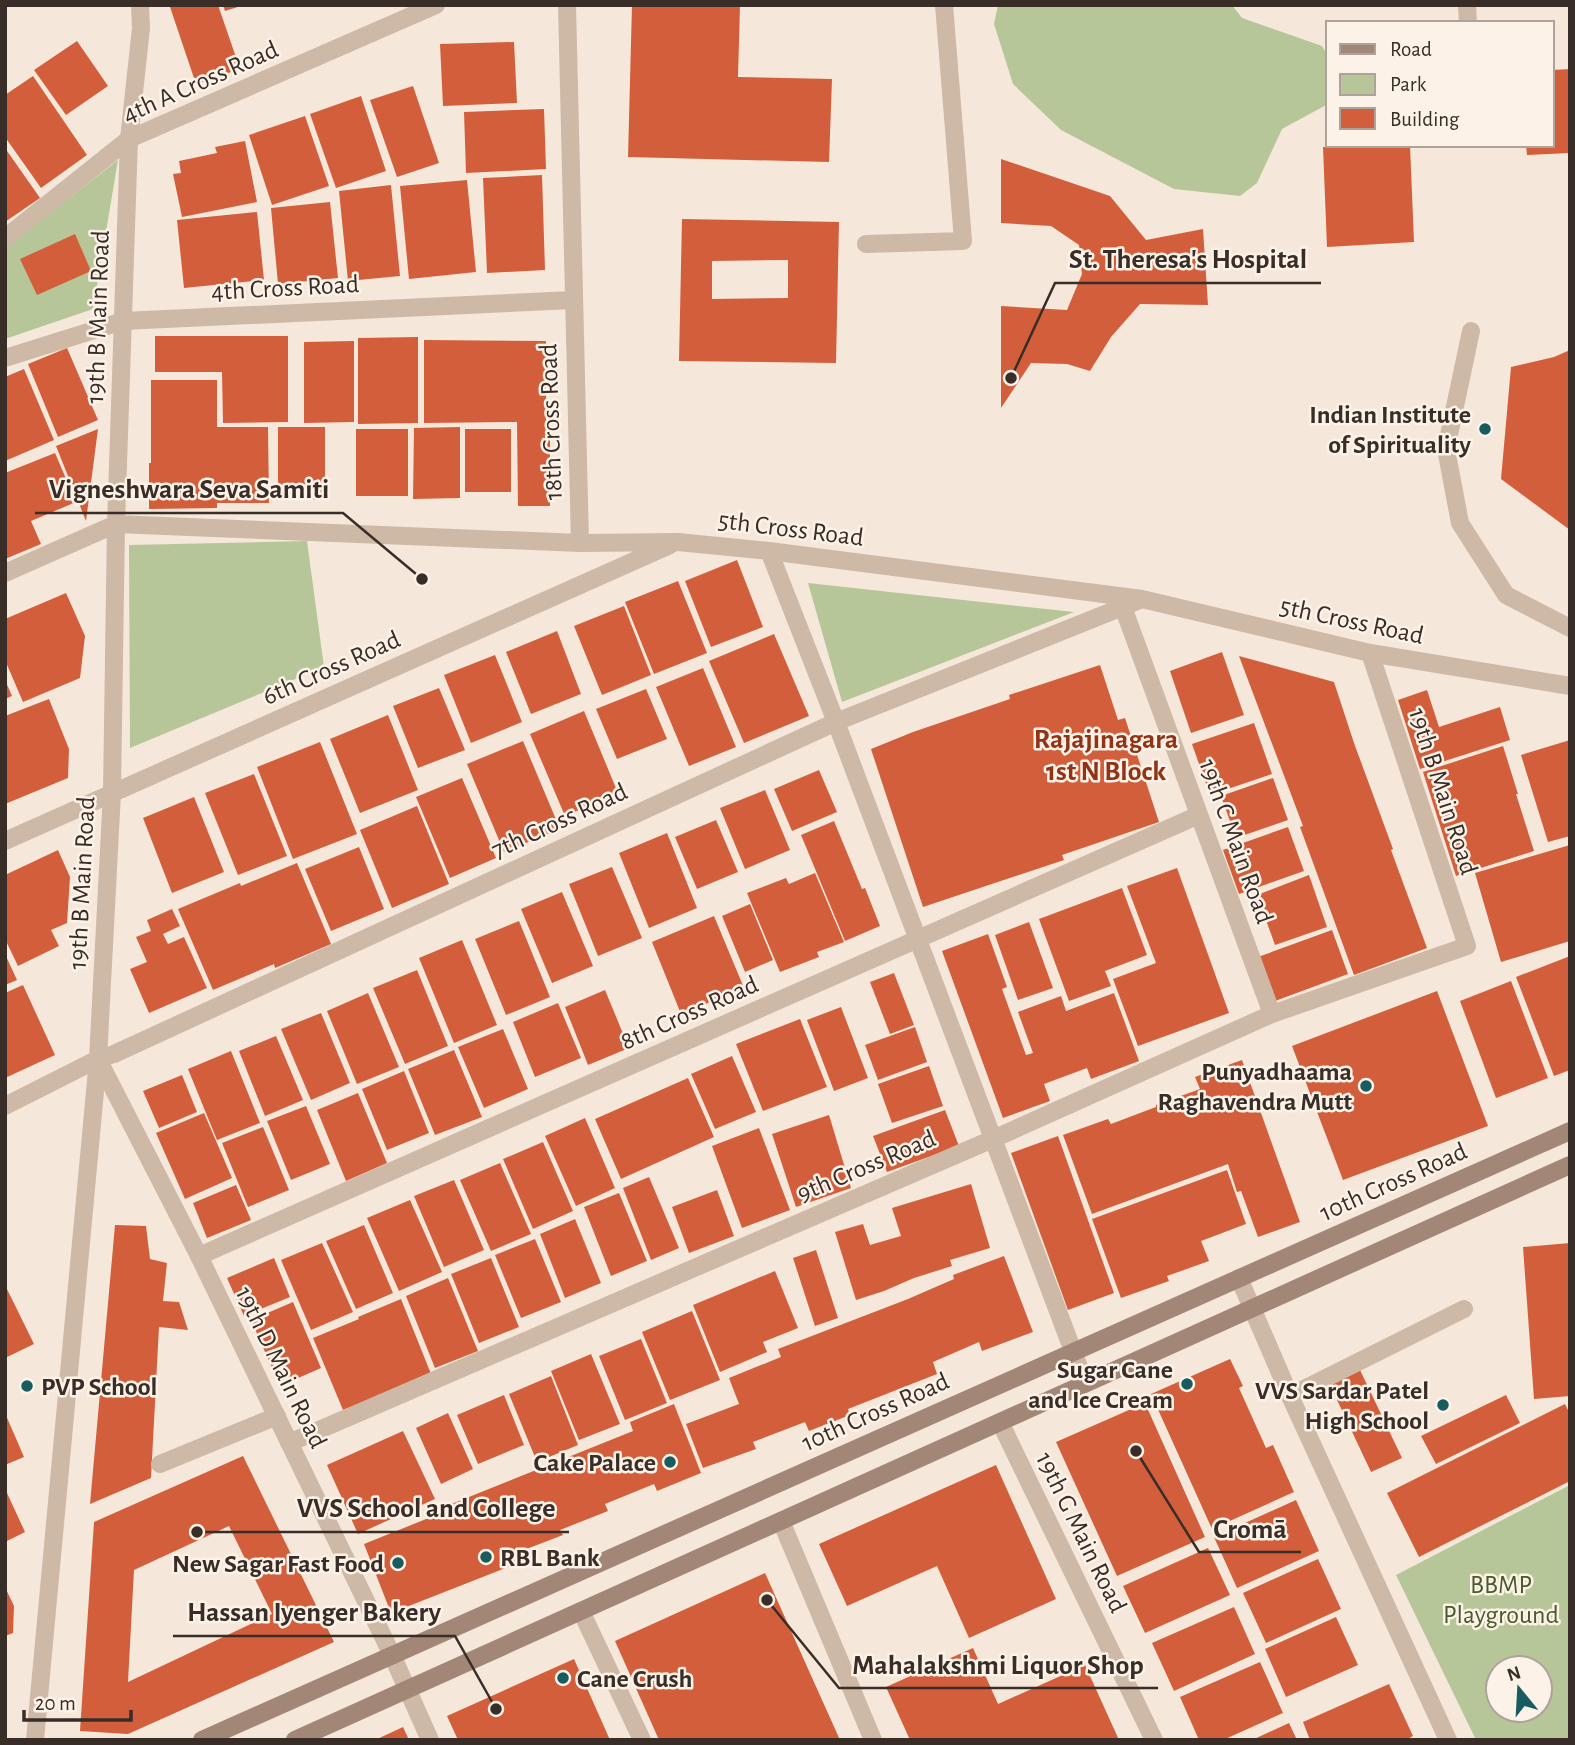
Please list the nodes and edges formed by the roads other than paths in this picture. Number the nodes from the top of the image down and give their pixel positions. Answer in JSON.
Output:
{"nodes":[{"id":1,"x":140,"y":5,"type":"edge"},
{"id":2,"x":436,"y":5,"type":"edge"},
{"id":3,"x":567,"y":5,"type":"edge"},
{"id":4,"x":944,"y":5,"type":"edge"},
{"id":5,"x":129,"y":139,"type":"junction"},
{"id":6,"x":5,"y":237,"type":"edge"},
{"id":7,"x":866,"y":244,"type":"dead end"},
{"id":8,"x":573,"y":300,"type":"junction"},
{"id":9,"x":123,"y":321,"type":"junction"},
{"id":10,"x":1471,"y":331,"type":"dead end"},
{"id":11,"x":5,"y":358,"type":"edge"},
{"id":12,"x":116,"y":524,"type":"junction"},
{"id":13,"x":678,"y":542,"type":"junction"},
{"id":14,"x":580,"y":543,"type":"junction"},
{"id":15,"x":768,"y":551,"type":"junction"},
{"id":16,"x":5,"y":573,"type":"edge"},
{"id":17,"x":1142,"y":599,"type":"junction"},
{"id":18,"x":1123,"y":607,"type":"junction"},
{"id":19,"x":1570,"y":628,"type":"edge"},
{"id":20,"x":1370,"y":653,"type":"junction"},
{"id":21,"x":1570,"y":686,"type":"edge"},
{"id":22,"x":836,"y":722,"type":"junction"},
{"id":23,"x":112,"y":793,"type":"junction"},
{"id":24,"x":1199,"y":815,"type":"junction"},
{"id":25,"x":5,"y":841,"type":"edge"},
{"id":26,"x":918,"y":940,"type":"junction"},
{"id":27,"x":1467,"y":946,"type":"joint"},
{"id":28,"x":1272,"y":1014,"type":"junction"},
{"id":29,"x":97,"y":1059,"type":"junction"},
{"id":30,"x":5,"y":1106,"type":"edge"},
{"id":31,"x":1570,"y":1131,"type":"edge"},
{"id":32,"x":993,"y":1139,"type":"junction"},
{"id":33,"x":1570,"y":1165,"type":"edge"},
{"id":34,"x":199,"y":1256,"type":"junction"},
{"id":35,"x":1239,"y":1278,"type":"junction"},
{"id":36,"x":1252,"y":1308,"type":"junction"},
{"id":37,"x":1465,"y":1309,"type":"dead end"},
{"id":38,"x":1072,"y":1353,"type":"junction"},
{"id":39,"x":1085,"y":1383,"type":"junction"},
{"id":40,"x":1290,"y":1396,"type":"junction"},
{"id":41,"x":276,"y":1416,"type":"junction"},
{"id":42,"x":1000,"y":1422,"type":"junction"},
{"id":43,"x":289,"y":1443,"type":"junction"},
{"id":44,"x":160,"y":1464,"type":"dead end"},
{"id":45,"x":781,"y":1521,"type":"junction"},
{"id":46,"x":581,"y":1611,"type":"junction"},
{"id":47,"x":392,"y":1655,"type":"junction"},
{"id":48,"x":407,"y":1690,"type":"junction"},
{"id":49,"x":35,"y":1740,"type":"edge"},
{"id":50,"x":202,"y":1740,"type":"edge"},
{"id":51,"x":295,"y":1740,"type":"edge"},
{"id":52,"x":430,"y":1740,"type":"edge"},
{"id":53,"x":642,"y":1740,"type":"edge"},
{"id":54,"x":873,"y":1740,"type":"edge"},
{"id":55,"x":1154,"y":1740,"type":"edge"},
{"id":56,"x":1448,"y":1740,"type":"edge"}],
"edges":[{"from":1,"to":5,"type":"street","name":"19th B Main Road"},
{"from":2,"to":5,"type":"street","name":"4th A Cross Road"},
{"from":3,"to":8,"type":"street","name":"18th Cross Road"},
{"from":4,"to":7,"type":"street"},
{"from":5,"to":6,"type":"street","name":"4th A Cross Road"},
{"from":5,"to":9,"type":"street","name":"19th B Main Road"},
{"from":8,"to":9,"type":"street","name":"4th Cross Road"},
{"from":8,"to":14,"type":"street","name":"18th Cross Road"},
{"from":9,"to":11,"type":"street","name":"4th Cross Road"},
{"from":9,"to":12,"type":"street","name":"19th B Main Road"},
{"from":10,"to":19,"type":"street"},
{"from":12,"to":14,"type":"street","name":"5th Cross Road"},
{"from":12,"to":16,"type":"street","name":"5th Cross Road"},
{"from":12,"to":23,"type":"street","name":"19th B Main Road"},
{"from":13,"to":14,"type":"street","name":"5th Cross Road"},
{"from":13,"to":15,"type":"street","name":"5th Cross Road"},
{"from":13,"to":23,"type":"street","name":"6th Cross Road"},
{"from":15,"to":17,"type":"street","name":"5th Cross Road"},
{"from":15,"to":22,"type":"street"},
{"from":17,"to":18,"type":"street","name":"7th Cross Road"},
{"from":17,"to":20,"type":"street","name":"5th Cross Road"},
{"from":18,"to":22,"type":"street","name":"7th Cross Road"},
{"from":18,"to":24,"type":"street","name":"19th C Main Road"},
{"from":20,"to":21,"type":"street","name":"5th Cross Road"},
{"from":20,"to":27,"type":"street","name":"19th B Main Road"},
{"from":22,"to":26,"type":"street"},
{"from":22,"to":29,"type":"street","name":"7th Cross Road"},
{"from":23,"to":25,"type":"street","name":"6th Cross Road"},
{"from":23,"to":29,"type":"street","name":"19th B Main Road"},
{"from":24,"to":26,"type":"street","name":"8th Cross Road"},
{"from":24,"to":28,"type":"street","name":"19th C Main Road"},
{"from":26,"to":32,"type":"street"},
{"from":26,"to":34,"type":"street","name":"8th Cross Road"},
{"from":27,"to":28,"type":"street","name":"9th Cross Road"},
{"from":28,"to":32,"type":"street","name":"9th Cross Road"},
{"from":29,"to":30,"type":"street","name":"7th Cross Road"},
{"from":29,"to":34,"type":"street","name":"19th D Main Road"},
{"from":29,"to":49,"type":"street","name":"19th B Main Road"},
{"from":31,"to":35,"type":"main road","name":"10th Cross Road"},
{"from":32,"to":38,"type":"street"},
{"from":32,"to":43,"type":"street","name":"9th Cross Road"},
{"from":33,"to":36,"type":"main road"},
{"from":34,"to":41,"type":"street","name":"19th D Main Road"},
{"from":35,"to":36,"type":"street"},
{"from":35,"to":38,"type":"main road","name":"10th Cross Road"},
{"from":36,"to":39,"type":"main road"},
{"from":36,"to":40,"type":"street"},
{"from":37,"to":40,"type":"street"},
{"from":38,"to":39,"type":"street"},
{"from":38,"to":47,"type":"main road","name":"10th Cross Road"},
{"from":39,"to":42,"type":"main road"},
{"from":40,"to":56,"type":"street"},
{"from":41,"to":43,"type":"street","name":"19th D Main Road"},
{"from":41,"to":44,"type":"street"},
{"from":42,"to":45,"type":"main road"},
{"from":42,"to":55,"type":"street","name":"19th G Main Road"},
{"from":43,"to":47,"type":"street","name":"19th D Main Road"},
{"from":45,"to":46,"type":"main road"},
{"from":45,"to":54,"type":"street"},
{"from":46,"to":48,"type":"main road"},
{"from":46,"to":53,"type":"street"},
{"from":47,"to":48,"type":"street","name":"19th D Main Road"},
{"from":47,"to":50,"type":"main road","name":"10th Cross Road"},
{"from":48,"to":51,"type":"main road"},
{"from":48,"to":52,"type":"street","name":"19th D Main Road"}]}
